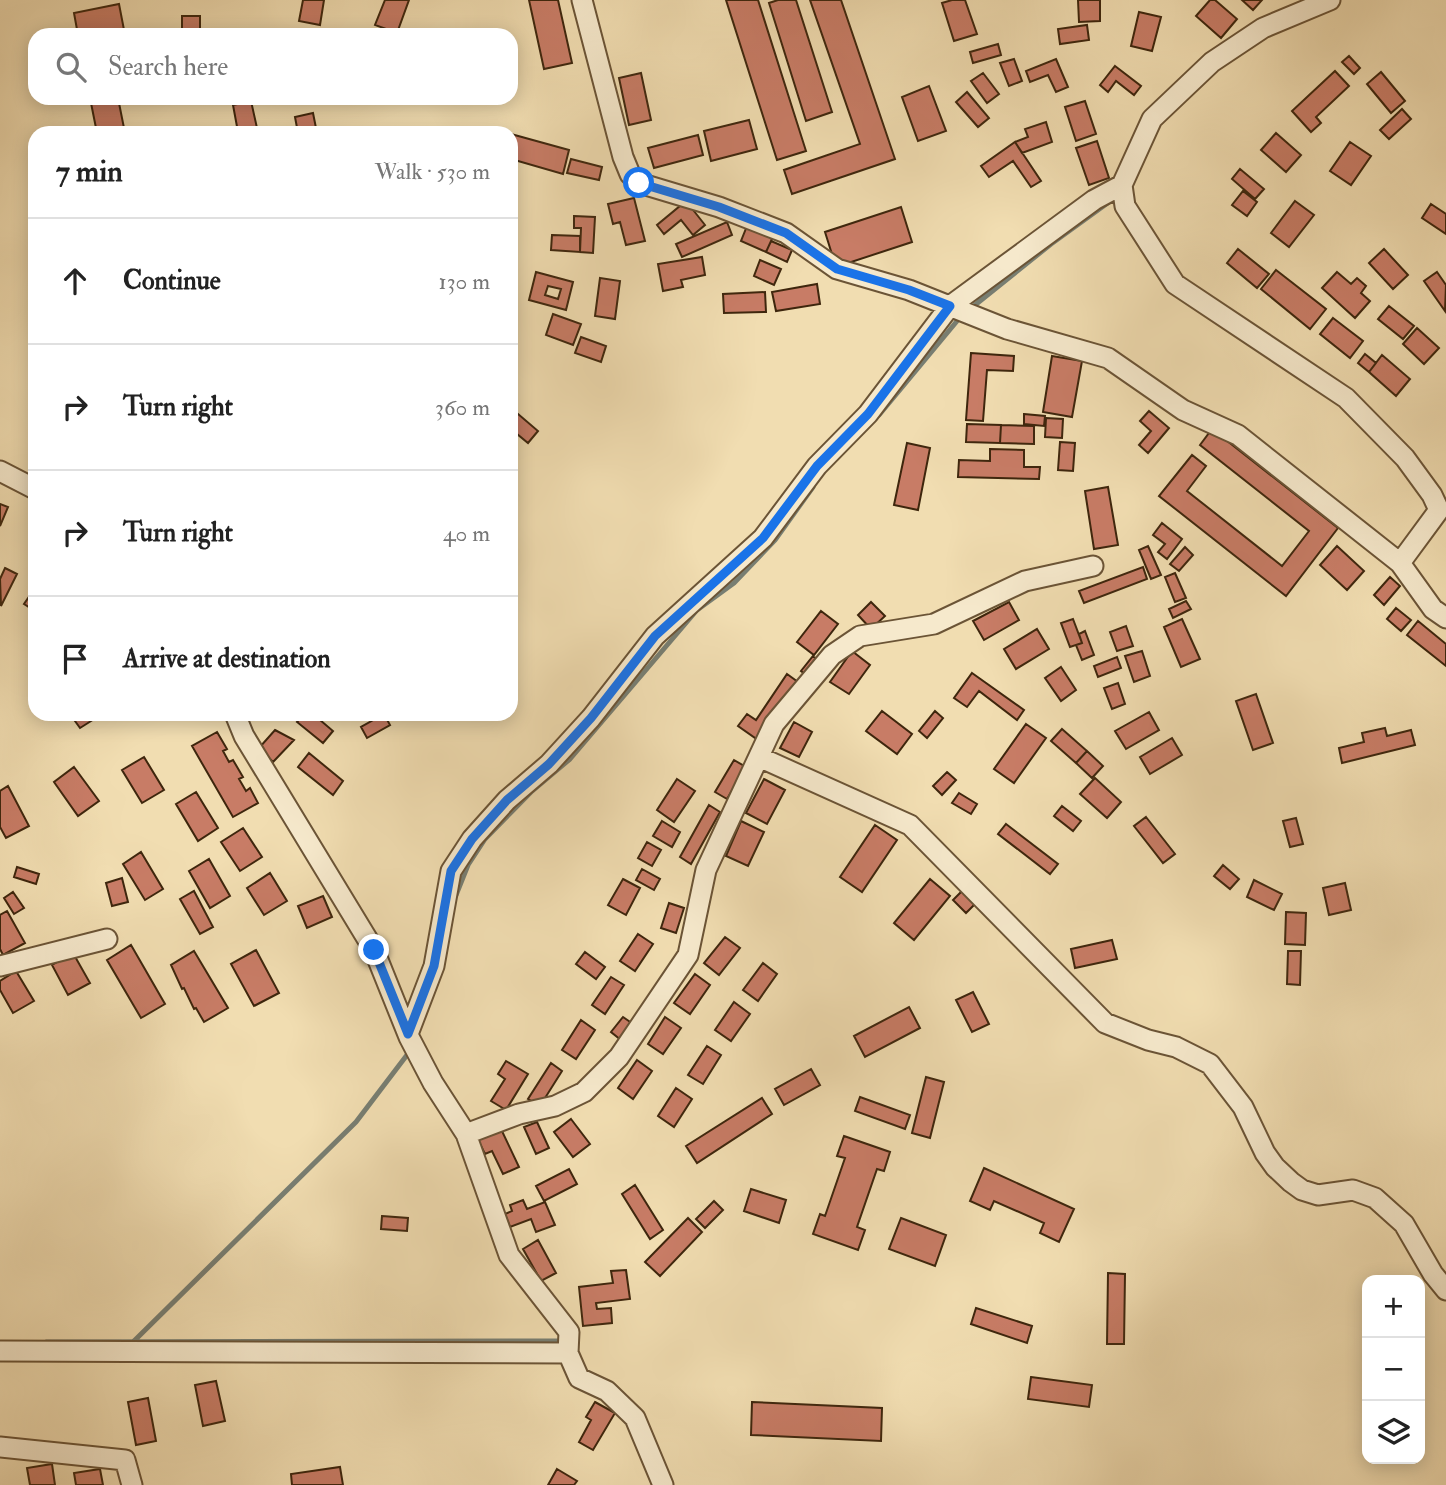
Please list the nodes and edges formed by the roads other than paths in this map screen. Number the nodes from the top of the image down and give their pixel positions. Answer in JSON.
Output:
{"nodes":[{"id":1,"x":582,"y":0,"type":"edge"},
{"id":2,"x":1330,"y":0,"type":"edge"},
{"id":3,"x":1122,"y":185,"type":"junction"},
{"id":4,"x":950,"y":306,"type":"junction"},
{"id":5,"x":0,"y":471,"type":"edge"},
{"id":6,"x":28,"y":485,"type":"edge"},
{"id":7,"x":1400,"y":563,"type":"junction"},
{"id":8,"x":1093,"y":566,"type":"dead end"},
{"id":9,"x":1446,"y":618,"type":"edge"},
{"id":10,"x":238,"y":721,"type":"edge"},
{"id":11,"x":759,"y":757,"type":"junction"},
{"id":12,"x":107,"y":939,"type":"dead end"},
{"id":13,"x":0,"y":966,"type":"edge"},
{"id":14,"x":409,"y":1036,"type":"junction"},
{"id":15,"x":466,"y":1134,"type":"junction"},
{"id":16,"x":1446,"y":1290,"type":"edge"},
{"id":17,"x":0,"y":1351,"type":"edge"},
{"id":18,"x":568,"y":1353,"type":"junction"},
{"id":19,"x":0,"y":1447,"type":"edge"},
{"id":20,"x":132,"y":1485,"type":"edge"},
{"id":21,"x":663,"y":1485,"type":"edge"}],
"edges":[{"from":1,"to":4,"type":"street"},
{"from":2,"to":3,"type":"street"},
{"from":3,"to":4,"type":"street"},
{"from":3,"to":7,"type":"street"},
{"from":4,"to":7,"type":"street"},
{"from":4,"to":14,"type":"street"},
{"from":5,"to":6,"type":"street"},
{"from":7,"to":9,"type":"street"},
{"from":8,"to":11,"type":"street"},
{"from":10,"to":14,"type":"street"},
{"from":11,"to":15,"type":"street"},
{"from":11,"to":16,"type":"street"},
{"from":12,"to":13,"type":"street"},
{"from":14,"to":15,"type":"street"},
{"from":15,"to":18,"type":"street"},
{"from":17,"to":18,"type":"street"},
{"from":18,"to":21,"type":"street"},
{"from":19,"to":20,"type":"street"}]}
